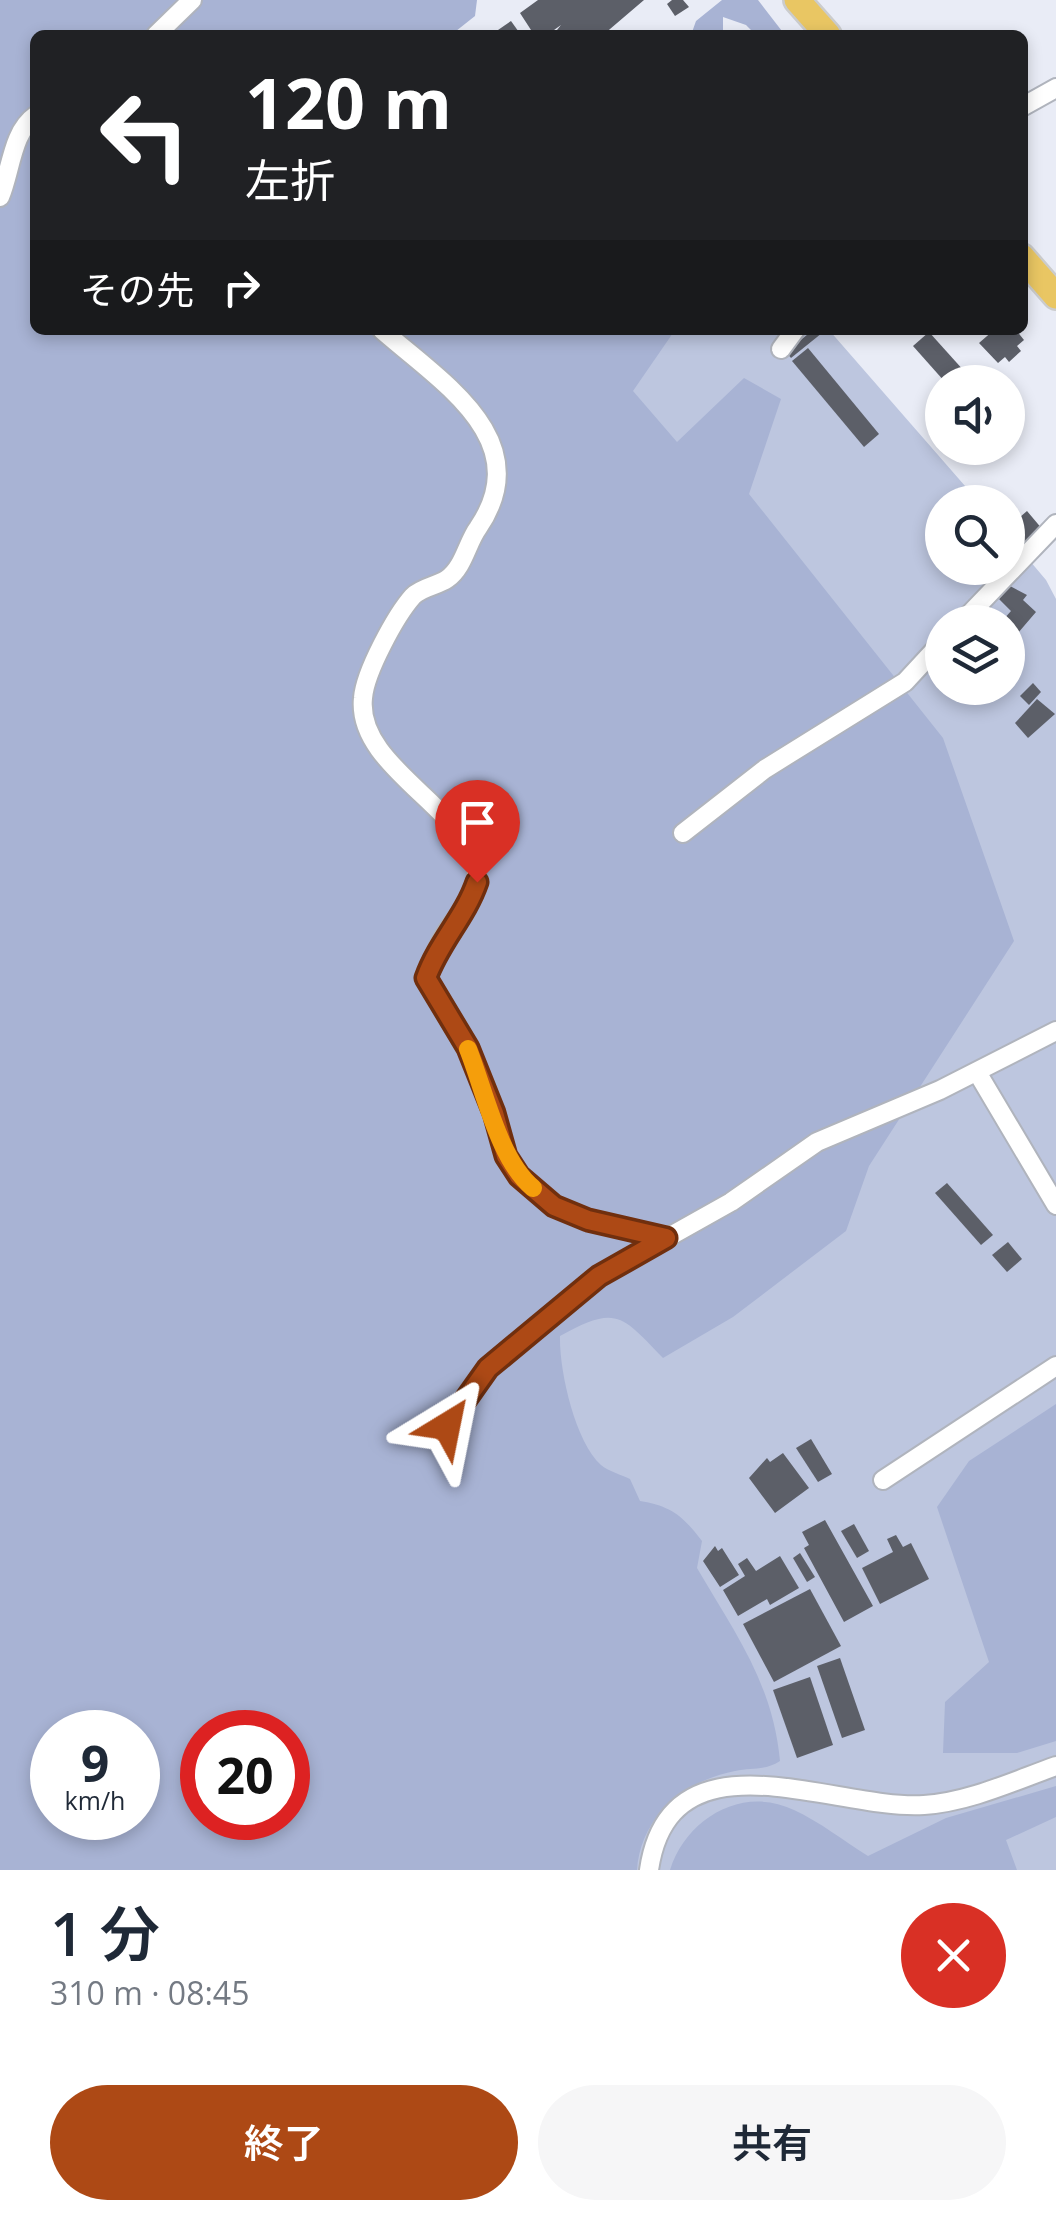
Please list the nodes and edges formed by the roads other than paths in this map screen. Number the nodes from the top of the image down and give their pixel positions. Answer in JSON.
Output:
{"nodes":[{"id":1,"x":192,"y":0,"type":"edge"},
{"id":2,"x":797,"y":0,"type":"edge"},
{"id":3,"x":177,"y":26,"type":"edge"},
{"id":4,"x":824,"y":30,"type":"edge"},
{"id":5,"x":1056,"y":88,"type":"edge"},
{"id":6,"x":1028,"y":104,"type":"edge"},
{"id":7,"x":30,"y":120,"type":"edge"},
{"id":8,"x":0,"y":197,"type":"edge"},
{"id":9,"x":1028,"y":264,"type":"edge"},
{"id":10,"x":1056,"y":296,"type":"edge"},
{"id":11,"x":388,"y":335,"type":"edge"},
{"id":12,"x":791,"y":335,"type":"edge"},
{"id":13,"x":781,"y":350,"type":"dead end"},
{"id":14,"x":1052,"y":535,"type":"edge"},
{"id":15,"x":980,"y":605,"type":"edge"},
{"id":16,"x":925,"y":660,"type":"edge"},
{"id":17,"x":683,"y":833,"type":"dead end"},
{"id":18,"x":1056,"y":1031,"type":"edge"},
{"id":19,"x":977,"y":1072,"type":"junction"},
{"id":20,"x":1056,"y":1206,"type":"edge"},
{"id":21,"x":666,"y":1238,"type":"junction"},
{"id":22,"x":1056,"y":1366,"type":"edge"},
{"id":23,"x":447,"y":1426,"type":"dead end"},
{"id":24,"x":883,"y":1480,"type":"dead end"},
{"id":25,"x":1056,"y":1766,"type":"edge"},
{"id":26,"x":649,"y":1870,"type":"edge"}],
"edges":[{"from":1,"to":3,"type":"street"},
{"from":2,"to":4,"type":"highway"},
{"from":5,"to":6,"type":"street"},
{"from":7,"to":8,"type":"street"},
{"from":9,"to":10,"type":"highway"},
{"from":11,"to":21,"type":"street"},
{"from":12,"to":13,"type":"street"},
{"from":14,"to":15,"type":"street"},
{"from":16,"to":17,"type":"street"},
{"from":18,"to":19,"type":"street"},
{"from":19,"to":20,"type":"street"},
{"from":19,"to":21,"type":"street"},
{"from":21,"to":23,"type":"street"},
{"from":22,"to":24,"type":"street"},
{"from":25,"to":26,"type":"street"}]}
